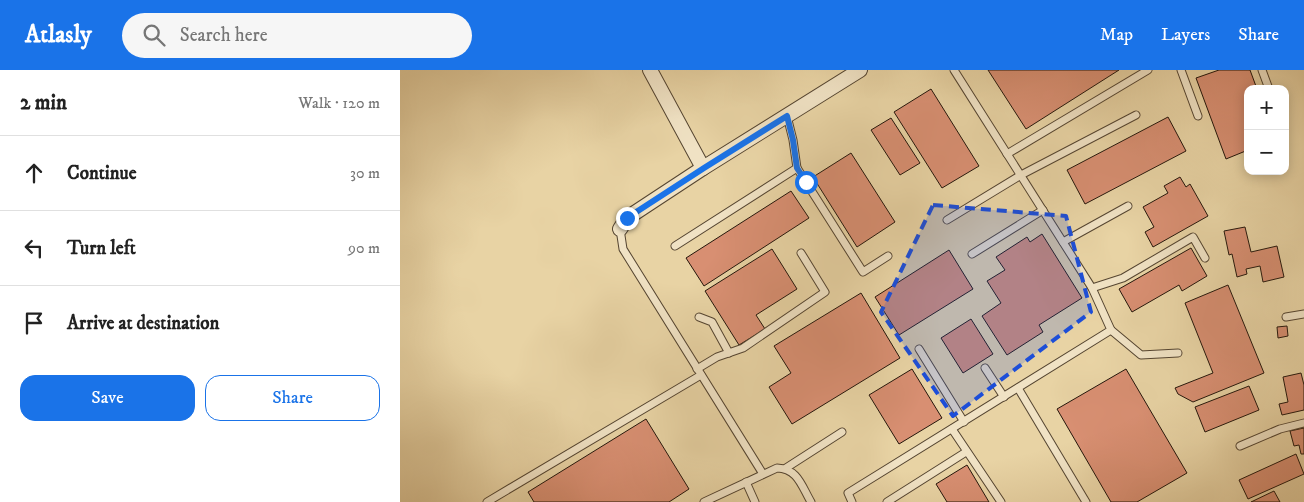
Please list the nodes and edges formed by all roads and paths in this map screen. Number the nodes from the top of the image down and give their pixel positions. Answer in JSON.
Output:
{"nodes":[{"id":1,"x":650,"y":70,"type":"edge"},
{"id":2,"x":860,"y":70,"type":"edge"},
{"id":3,"x":954,"y":70,"type":"edge"},
{"id":4,"x":1148,"y":70,"type":"edge"},
{"id":5,"x":1181,"y":70,"type":"edge"},
{"id":6,"x":1262,"y":70,"type":"edge"},
{"id":7,"x":1268,"y":85,"type":"edge"},
{"id":8,"x":1136,"y":115,"type":"dead end"},
{"id":9,"x":787,"y":116,"type":"junction"},
{"id":10,"x":1198,"y":116,"type":"dead end"},
{"id":11,"x":1008,"y":154,"type":"junction"},
{"id":12,"x":704,"y":168,"type":"junction"},
{"id":13,"x":797,"y":168,"type":"junction"},
{"id":14,"x":1021,"y":175,"type":"junction"},
{"id":15,"x":1128,"y":206,"type":"dead end"},
{"id":16,"x":1043,"y":210,"type":"junction"},
{"id":17,"x":947,"y":220,"type":"dead end"},
{"id":18,"x":620,"y":229,"type":"joint"},
{"id":19,"x":1063,"y":242,"type":"junction"},
{"id":20,"x":675,"y":246,"type":"dead end"},
{"id":21,"x":801,"y":253,"type":"dead end"},
{"id":22,"x":972,"y":254,"type":"dead end"},
{"id":23,"x":888,"y":256,"type":"dead end"},
{"id":24,"x":1206,"y":258,"type":"dead end"},
{"id":25,"x":1092,"y":288,"type":"junction"},
{"id":26,"x":1304,"y":314,"type":"edge"},
{"id":27,"x":699,"y":316,"type":"dead end"},
{"id":28,"x":1286,"y":317,"type":"dead end"},
{"id":29,"x":1111,"y":330,"type":"junction"},
{"id":30,"x":919,"y":349,"type":"dead end"},
{"id":31,"x":729,"y":353,"type":"junction"},
{"id":32,"x":1178,"y":353,"type":"dead end"},
{"id":33,"x":985,"y":368,"type":"dead end"},
{"id":34,"x":699,"y":372,"type":"junction"},
{"id":35,"x":1018,"y":388,"type":"junction"},
{"id":36,"x":1004,"y":397,"type":"junction"},
{"id":37,"x":964,"y":422,"type":"junction"},
{"id":38,"x":1304,"y":423,"type":"edge"},
{"id":39,"x":952,"y":429,"type":"junction"},
{"id":40,"x":842,"y":432,"type":"dead end"},
{"id":41,"x":1240,"y":446,"type":"dead end"},
{"id":42,"x":966,"y":452,"type":"junction"},
{"id":43,"x":786,"y":468,"type":"junction"},
{"id":44,"x":763,"y":474,"type":"junction"},
{"id":45,"x":746,"y":482,"type":"junction"},
{"id":46,"x":487,"y":502,"type":"edge"},
{"id":47,"x":704,"y":502,"type":"edge"},
{"id":48,"x":755,"y":502,"type":"edge"},
{"id":49,"x":811,"y":502,"type":"edge"},
{"id":50,"x":852,"y":502,"type":"edge"},
{"id":51,"x":886,"y":502,"type":"edge"},
{"id":52,"x":1001,"y":502,"type":"edge"},
{"id":53,"x":1086,"y":502,"type":"edge"}],
"edges":[{"from":1,"to":12,"type":"street"},
{"from":2,"to":9,"type":"street"},
{"from":3,"to":11,"type":"lane"},
{"from":4,"to":11,"type":"lane"},
{"from":5,"to":10,"type":"lane"},
{"from":6,"to":7,"type":"lane"},
{"from":8,"to":14,"type":"lane"},
{"from":9,"to":12,"type":"street"},
{"from":9,"to":13,"type":"lane"},
{"from":11,"to":14,"type":"lane"},
{"from":12,"to":18,"type":"street"},
{"from":13,"to":20,"type":"lane"},
{"from":13,"to":23,"type":"lane"},
{"from":14,"to":16,"type":"lane"},
{"from":14,"to":17,"type":"lane"},
{"from":15,"to":19,"type":"lane"},
{"from":16,"to":19,"type":"lane"},
{"from":16,"to":22,"type":"lane"},
{"from":18,"to":34,"type":"lane"},
{"from":19,"to":25,"type":"lane"},
{"from":21,"to":31,"type":"lane"},
{"from":24,"to":25,"type":"lane"},
{"from":25,"to":29,"type":"lane"},
{"from":26,"to":28,"type":"lane"},
{"from":27,"to":31,"type":"lane"},
{"from":29,"to":32,"type":"lane"},
{"from":29,"to":35,"type":"lane"},
{"from":30,"to":37,"type":"lane"},
{"from":31,"to":34,"type":"lane"},
{"from":33,"to":36,"type":"lane"},
{"from":34,"to":44,"type":"lane"},
{"from":34,"to":46,"type":"lane"},
{"from":35,"to":36,"type":"lane"},
{"from":35,"to":53,"type":"lane"},
{"from":36,"to":37,"type":"lane"},
{"from":37,"to":39,"type":"lane"},
{"from":38,"to":41,"type":"lane"},
{"from":39,"to":42,"type":"lane"},
{"from":39,"to":50,"type":"lane"},
{"from":40,"to":43,"type":"lane"},
{"from":42,"to":51,"type":"lane"},
{"from":42,"to":52,"type":"lane"},
{"from":43,"to":44,"type":"lane"},
{"from":43,"to":49,"type":"lane"},
{"from":44,"to":45,"type":"lane"},
{"from":45,"to":47,"type":"lane"},
{"from":45,"to":48,"type":"lane"}]}
